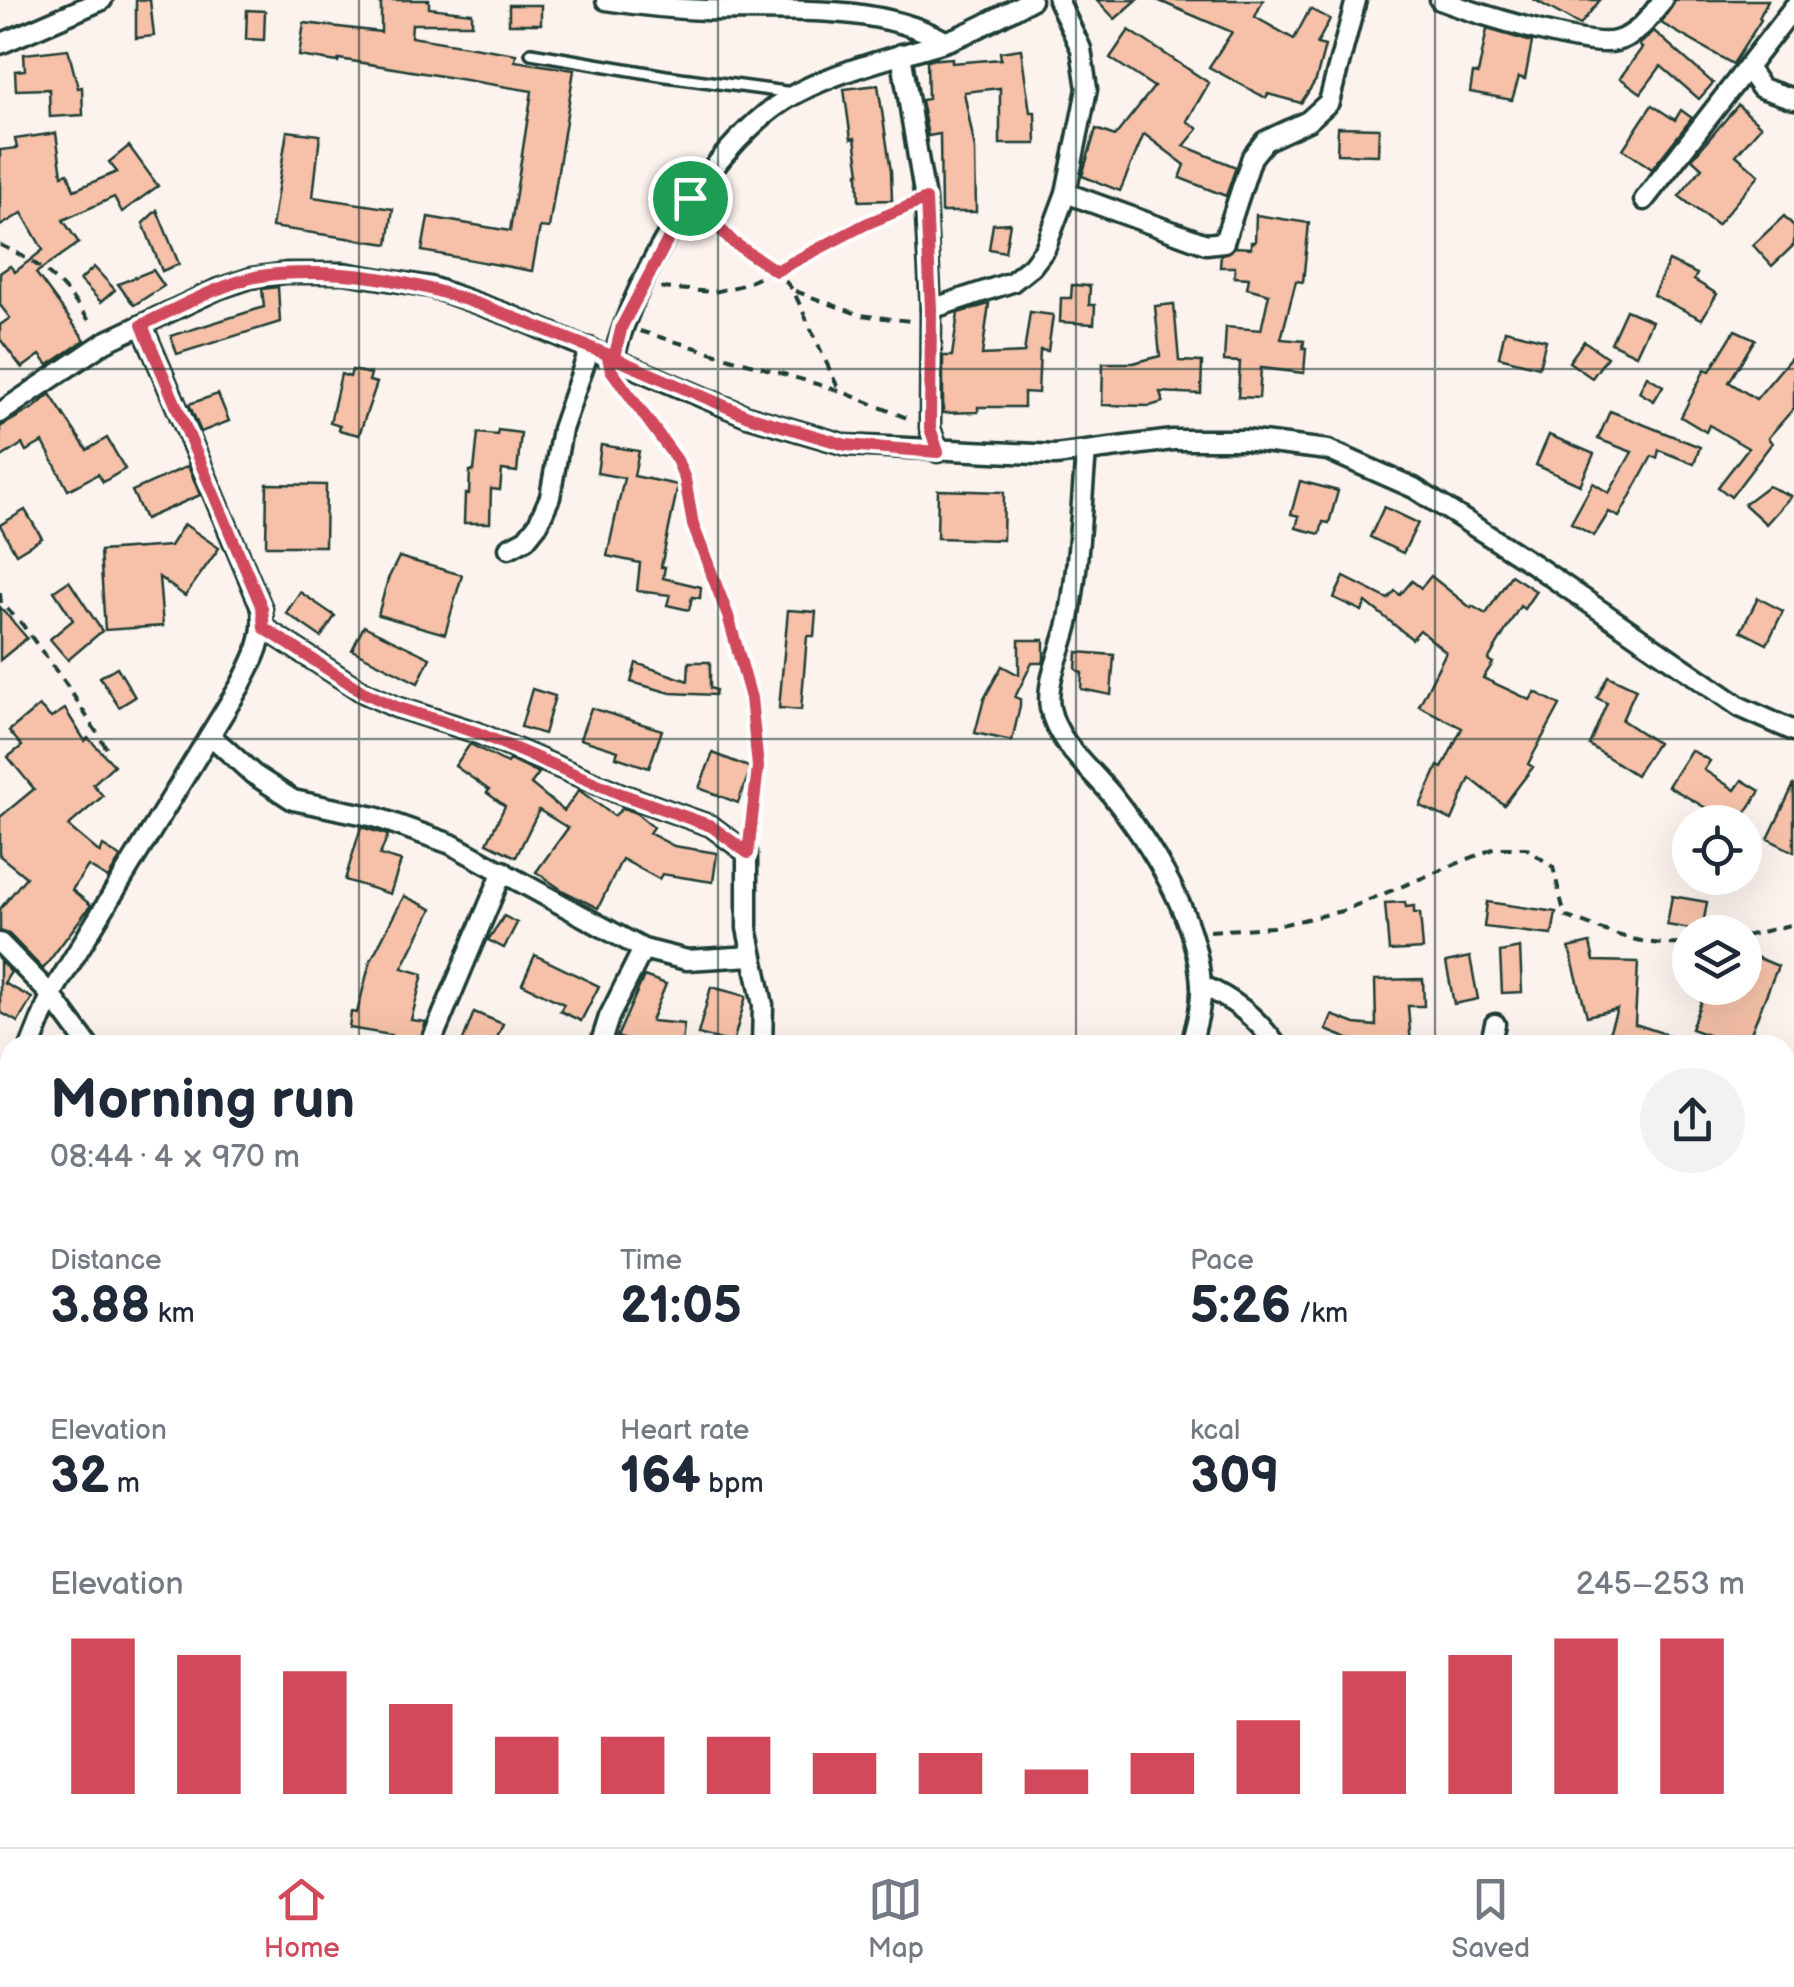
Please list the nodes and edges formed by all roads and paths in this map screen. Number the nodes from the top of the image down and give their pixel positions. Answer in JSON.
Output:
{"nodes":[{"id":1,"x":102,"y":0,"type":"edge"},
{"id":2,"x":606,"y":0,"type":"edge"},
{"id":3,"x":1031,"y":0,"type":"edge"},
{"id":4,"x":1058,"y":0,"type":"edge"},
{"id":5,"x":1356,"y":0,"type":"edge"},
{"id":6,"x":1440,"y":0,"type":"edge"},
{"id":7,"x":1663,"y":0,"type":"edge"},
{"id":8,"x":1794,"y":7,"type":"edge"},
{"id":9,"x":946,"y":42,"type":"junction"},
{"id":10,"x":0,"y":44,"type":"edge"},
{"id":11,"x":531,"y":53,"type":"dead end"},
{"id":12,"x":901,"y":54,"type":"junction"},
{"id":13,"x":1746,"y":68,"type":"junction"},
{"id":14,"x":796,"y":93,"type":"junction"},
{"id":15,"x":1794,"y":99,"type":"edge"},
{"id":16,"x":1066,"y":193,"type":"junction"},
{"id":17,"x":690,"y":198,"type":"junction"},
{"id":18,"x":926,"y":199,"type":"junction"},
{"id":19,"x":1644,"y":200,"type":"dead end"},
{"id":20,"x":0,"y":246,"type":"edge"},
{"id":21,"x":776,"y":271,"type":"junction"},
{"id":22,"x":641,"y":286,"type":"junction"},
{"id":23,"x":794,"y":290,"type":"junction"},
{"id":24,"x":931,"y":316,"type":"junction"},
{"id":25,"x":142,"y":325,"type":"junction"},
{"id":26,"x":622,"y":326,"type":"junction"},
{"id":27,"x":105,"y":342,"type":"junction"},
{"id":28,"x":603,"y":354,"type":"junction"},
{"id":29,"x":840,"y":391,"type":"junction"},
{"id":30,"x":0,"y":413,"type":"edge"},
{"id":31,"x":930,"y":428,"type":"junction"},
{"id":32,"x":938,"y":452,"type":"junction"},
{"id":33,"x":1086,"y":452,"type":"junction"},
{"id":34,"x":509,"y":548,"type":"dead end"},
{"id":35,"x":0,"y":592,"type":"edge"},
{"id":36,"x":0,"y":604,"type":"edge"},
{"id":37,"x":264,"y":628,"type":"junction"},
{"id":38,"x":1794,"y":732,"type":"edge"},
{"id":39,"x":210,"y":735,"type":"junction"},
{"id":40,"x":109,"y":752,"type":"dead end"},
{"id":41,"x":748,"y":853,"type":"junction"},
{"id":42,"x":502,"y":870,"type":"junction"},
{"id":43,"x":1794,"y":924,"type":"edge"},
{"id":44,"x":1762,"y":932,"type":"edge"},
{"id":45,"x":1191,"y":933,"type":"junction"},
{"id":46,"x":0,"y":943,"type":"edge"},
{"id":47,"x":1672,"y":945,"type":"edge"},
{"id":48,"x":644,"y":949,"type":"junction"},
{"id":49,"x":752,"y":956,"type":"junction"},
{"id":50,"x":1201,"y":985,"type":"junction"},
{"id":51,"x":51,"y":995,"type":"junction"},
{"id":52,"x":1495,"y":1024,"type":"dead end"},
{"id":53,"x":35,"y":1035,"type":"edge"},
{"id":54,"x":81,"y":1035,"type":"edge"},
{"id":55,"x":434,"y":1035,"type":"edge"},
{"id":56,"x":603,"y":1035,"type":"edge"},
{"id":57,"x":762,"y":1035,"type":"edge"},
{"id":58,"x":1194,"y":1035,"type":"edge"},
{"id":59,"x":1268,"y":1035,"type":"edge"},
{"id":60,"x":1492,"y":1035,"type":"edge"}],
"edges":[{"from":1,"to":10,"type":"street"},
{"from":2,"to":9,"type":"street"},
{"from":3,"to":9,"type":"street"},
{"from":4,"to":16,"type":"street"},
{"from":5,"to":16,"type":"street"},
{"from":6,"to":7,"type":"street"},
{"from":8,"to":13,"type":"street"},
{"from":9,"to":12,"type":"street"},
{"from":11,"to":14,"type":"lane"},
{"from":12,"to":14,"type":"street"},
{"from":12,"to":18,"type":"street"},
{"from":13,"to":15,"type":"street"},
{"from":13,"to":19,"type":"street"},
{"from":14,"to":17,"type":"street"},
{"from":16,"to":24,"type":"street"},
{"from":17,"to":21,"type":"path"},
{"from":17,"to":22,"type":"street"},
{"from":18,"to":21,"type":"path"},
{"from":18,"to":24,"type":"street"},
{"from":20,"to":27,"type":"path"},
{"from":21,"to":22,"type":"path"},
{"from":21,"to":23,"type":"path"},
{"from":22,"to":26,"type":"street"},
{"from":23,"to":24,"type":"path"},
{"from":23,"to":29,"type":"path"},
{"from":24,"to":31,"type":"street"},
{"from":25,"to":27,"type":"street"},
{"from":25,"to":28,"type":"street"},
{"from":25,"to":37,"type":"street"},
{"from":26,"to":28,"type":"street"},
{"from":26,"to":29,"type":"path"},
{"from":27,"to":30,"type":"street"},
{"from":28,"to":32,"type":"street"},
{"from":28,"to":34,"type":"street"},
{"from":28,"to":41,"type":"path"},
{"from":29,"to":31,"type":"path"},
{"from":31,"to":32,"type":"street"},
{"from":32,"to":33,"type":"street"},
{"from":33,"to":38,"type":"street"},
{"from":33,"to":45,"type":"street"},
{"from":35,"to":36,"type":"path"},
{"from":36,"to":40,"type":"path"},
{"from":37,"to":39,"type":"street"},
{"from":37,"to":41,"type":"street"},
{"from":39,"to":42,"type":"street"},
{"from":39,"to":51,"type":"street"},
{"from":41,"to":49,"type":"street"},
{"from":42,"to":48,"type":"street"},
{"from":42,"to":55,"type":"street"},
{"from":43,"to":44,"type":"path"},
{"from":45,"to":47,"type":"path"},
{"from":45,"to":50,"type":"street"},
{"from":46,"to":51,"type":"street"},
{"from":48,"to":49,"type":"street"},
{"from":48,"to":56,"type":"street"},
{"from":49,"to":57,"type":"street"},
{"from":50,"to":58,"type":"street"},
{"from":50,"to":59,"type":"street"},
{"from":51,"to":53,"type":"street"},
{"from":51,"to":54,"type":"street"},
{"from":52,"to":60,"type":"street"}]}
